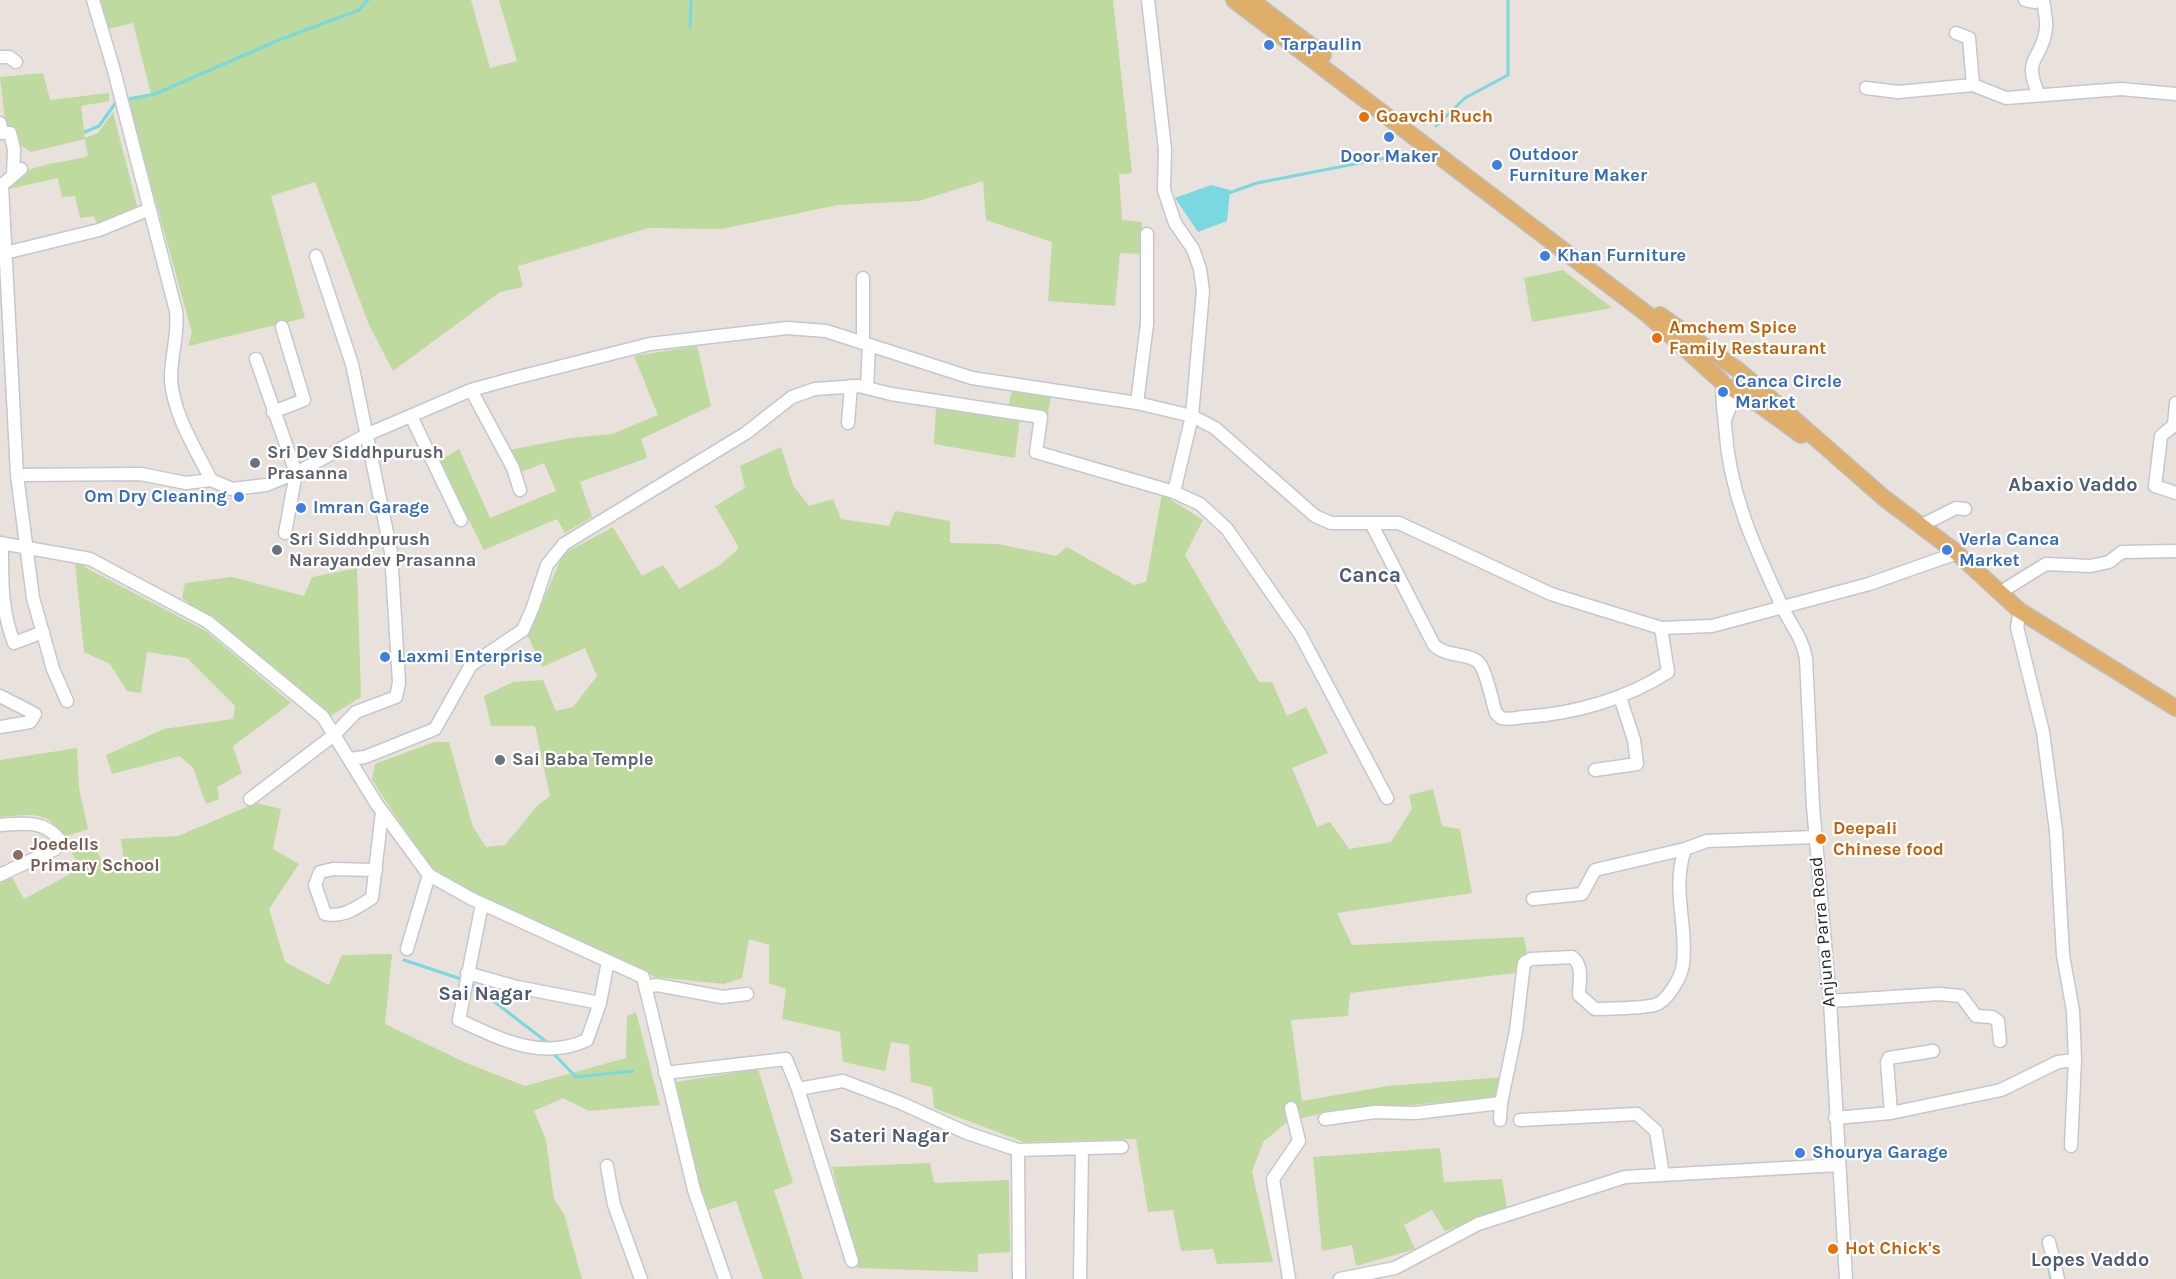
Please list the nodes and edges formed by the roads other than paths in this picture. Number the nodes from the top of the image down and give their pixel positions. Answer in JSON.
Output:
{"nodes":[{"id":1,"x":93,"y":0,"type":"edge"},
{"id":2,"x":1148,"y":0,"type":"edge"},
{"id":3,"x":1234,"y":0,"type":"edge"},
{"id":4,"x":1251,"y":0,"type":"edge"},
{"id":5,"x":2025,"y":0,"type":"edge"},
{"id":6,"x":2042,"y":0,"type":"edge"},
{"id":7,"x":1956,"y":33,"type":"dead end"},
{"id":8,"x":0,"y":57,"type":"edge"},
{"id":9,"x":16,"y":62,"type":"dead end"},
{"id":10,"x":1973,"y":85,"type":"junction"},
{"id":11,"x":1866,"y":88,"type":"dead end"},
{"id":12,"x":2176,"y":94,"type":"edge"},
{"id":13,"x":2039,"y":95,"type":"junction"},
{"id":14,"x":0,"y":123,"type":"edge"},
{"id":15,"x":150,"y":210,"type":"junction"},
{"id":16,"x":1147,"y":234,"type":"dead end"},
{"id":17,"x":5,"y":253,"type":"junction"},
{"id":18,"x":316,"y":256,"type":"dead end"},
{"id":19,"x":3,"y":278,"type":"edge"},
{"id":20,"x":863,"y":278,"type":"dead end"},
{"id":21,"x":282,"y":327,"type":"dead end"},
{"id":22,"x":866,"y":344,"type":"junction"},
{"id":23,"x":256,"y":359,"type":"dead end"},
{"id":24,"x":1731,"y":381,"type":"junction"},
{"id":25,"x":851,"y":386,"type":"junction"},
{"id":26,"x":867,"y":388,"type":"junction"},
{"id":27,"x":471,"y":390,"type":"junction"},
{"id":28,"x":1137,"y":403,"type":"junction"},
{"id":29,"x":2176,"y":403,"type":"edge"},
{"id":30,"x":273,"y":412,"type":"junction"},
{"id":31,"x":411,"y":416,"type":"junction"},
{"id":32,"x":1192,"y":416,"type":"junction"},
{"id":33,"x":848,"y":423,"type":"dead end"},
{"id":34,"x":366,"y":435,"type":"junction"},
{"id":35,"x":296,"y":473,"type":"junction"},
{"id":36,"x":17,"y":475,"type":"junction"},
{"id":37,"x":211,"y":480,"type":"junction"},
{"id":38,"x":520,"y":490,"type":"dead end"},
{"id":39,"x":1174,"y":492,"type":"junction"},
{"id":40,"x":2176,"y":493,"type":"edge"},
{"id":41,"x":1965,"y":509,"type":"dead end"},
{"id":42,"x":461,"y":520,"type":"dead end"},
{"id":43,"x":1371,"y":523,"type":"junction"},
{"id":44,"x":1920,"y":526,"type":"junction"},
{"id":45,"x":285,"y":533,"type":"dead end"},
{"id":46,"x":1,"y":543,"type":"edge"},
{"id":47,"x":28,"y":549,"type":"junction"},
{"id":48,"x":2176,"y":551,"type":"edge"},
{"id":49,"x":1953,"y":555,"type":"junction"},
{"id":50,"x":1999,"y":593,"type":"junction"},
{"id":51,"x":1782,"y":607,"type":"junction"},
{"id":52,"x":2020,"y":611,"type":"junction"},
{"id":53,"x":1661,"y":628,"type":"junction"},
{"id":54,"x":43,"y":632,"type":"junction"},
{"id":55,"x":0,"y":696,"type":"edge"},
{"id":56,"x":1620,"y":697,"type":"junction"},
{"id":57,"x":67,"y":701,"type":"dead end"},
{"id":58,"x":2176,"y":708,"type":"edge"},
{"id":59,"x":0,"y":727,"type":"edge"},
{"id":60,"x":334,"y":735,"type":"junction"},
{"id":61,"x":349,"y":759,"type":"junction"},
{"id":62,"x":1595,"y":770,"type":"dead end"},
{"id":63,"x":1387,"y":798,"type":"dead end"},
{"id":64,"x":250,"y":800,"type":"dead end"},
{"id":65,"x":382,"y":812,"type":"junction"},
{"id":66,"x":0,"y":825,"type":"edge"},
{"id":67,"x":1815,"y":837,"type":"junction"},
{"id":68,"x":1685,"y":849,"type":"junction"},
{"id":69,"x":376,"y":870,"type":"junction"},
{"id":70,"x":0,"y":875,"type":"edge"},
{"id":71,"x":429,"y":875,"type":"junction"},
{"id":72,"x":1533,"y":899,"type":"dead end"},
{"id":73,"x":482,"y":904,"type":"junction"},
{"id":74,"x":407,"y":949,"type":"dead end"},
{"id":75,"x":608,"y":961,"type":"junction"},
{"id":76,"x":467,"y":973,"type":"junction"},
{"id":77,"x":645,"y":987,"type":"junction"},
{"id":78,"x":747,"y":994,"type":"dead end"},
{"id":79,"x":1830,"y":1001,"type":"junction"},
{"id":80,"x":600,"y":1003,"type":"junction"},
{"id":81,"x":2000,"y":1041,"type":"dead end"},
{"id":82,"x":1933,"y":1051,"type":"dead end"},
{"id":83,"x":2075,"y":1060,"type":"junction"},
{"id":84,"x":665,"y":1073,"type":"junction"},
{"id":85,"x":798,"y":1089,"type":"junction"},
{"id":86,"x":1501,"y":1103,"type":"junction"},
{"id":87,"x":1291,"y":1108,"type":"dead end"},
{"id":88,"x":1891,"y":1113,"type":"junction"},
{"id":89,"x":1835,"y":1118,"type":"junction"},
{"id":90,"x":1325,"y":1119,"type":"dead end"},
{"id":91,"x":1500,"y":1120,"type":"dead end"},
{"id":92,"x":1520,"y":1120,"type":"dead end"},
{"id":93,"x":1122,"y":1146,"type":"dead end"},
{"id":94,"x":2071,"y":1146,"type":"dead end"},
{"id":95,"x":1082,"y":1148,"type":"junction"},
{"id":96,"x":1018,"y":1150,"type":"junction"},
{"id":97,"x":1838,"y":1165,"type":"junction"},
{"id":98,"x":607,"y":1166,"type":"dead end"},
{"id":99,"x":1663,"y":1175,"type":"junction"},
{"id":100,"x":2049,"y":1242,"type":"dead end"},
{"id":101,"x":852,"y":1261,"type":"dead end"},
{"id":102,"x":641,"y":1279,"type":"edge"},
{"id":103,"x":725,"y":1279,"type":"edge"},
{"id":104,"x":1019,"y":1279,"type":"edge"},
{"id":105,"x":1080,"y":1279,"type":"edge"},
{"id":106,"x":1289,"y":1279,"type":"edge"},
{"id":107,"x":1340,"y":1279,"type":"edge"},
{"id":108,"x":1846,"y":1279,"type":"edge"},
{"id":109,"x":2058,"y":1279,"type":"edge"}],
"edges":[{"from":1,"to":15,"type":"street"},
{"from":2,"to":32,"type":"street"},
{"from":3,"to":24,"type":"main road"},
{"from":4,"to":24,"type":"main road"},
{"from":5,"to":6,"type":"street"},
{"from":6,"to":13,"type":"street"},
{"from":7,"to":10,"type":"street"},
{"from":8,"to":9,"type":"street"},
{"from":10,"to":11,"type":"street"},
{"from":10,"to":13,"type":"street"},
{"from":12,"to":13,"type":"street"},
{"from":14,"to":17,"type":"street"},
{"from":15,"to":17,"type":"street"},
{"from":15,"to":37,"type":"street"},
{"from":16,"to":28,"type":"street"},
{"from":17,"to":19,"type":"street"},
{"from":18,"to":34,"type":"street"},
{"from":19,"to":36,"type":"street"},
{"from":20,"to":22,"type":"street"},
{"from":21,"to":30,"type":"street"},
{"from":22,"to":26,"type":"street"},
{"from":22,"to":27,"type":"street"},
{"from":22,"to":28,"type":"street"},
{"from":23,"to":30,"type":"street"},
{"from":24,"to":44,"type":"main road"},
{"from":24,"to":49,"type":"main road"},
{"from":24,"to":51,"type":"street","name":"Anjuna Parra Road"},
{"from":25,"to":26,"type":"street"},
{"from":25,"to":33,"type":"street"},
{"from":25,"to":61,"type":"street"},
{"from":26,"to":39,"type":"street"},
{"from":27,"to":31,"type":"street"},
{"from":27,"to":38,"type":"street"},
{"from":28,"to":32,"type":"street"},
{"from":29,"to":40,"type":"street"},
{"from":30,"to":35,"type":"street"},
{"from":31,"to":34,"type":"street"},
{"from":31,"to":42,"type":"street"},
{"from":32,"to":39,"type":"street"},
{"from":32,"to":43,"type":"street"},
{"from":34,"to":35,"type":"street"},
{"from":34,"to":60,"type":"street"},
{"from":35,"to":37,"type":"street"},
{"from":35,"to":45,"type":"street"},
{"from":36,"to":37,"type":"street"},
{"from":36,"to":47,"type":"street"},
{"from":39,"to":63,"type":"street"},
{"from":41,"to":44,"type":"street"},
{"from":43,"to":53,"type":"street"},
{"from":43,"to":56,"type":"street"},
{"from":44,"to":49,"type":"main road"},
{"from":46,"to":47,"type":"street"},
{"from":46,"to":54,"type":"street"},
{"from":47,"to":54,"type":"street"},
{"from":47,"to":60,"type":"street"},
{"from":48,"to":50,"type":"street"},
{"from":49,"to":50,"type":"main road"},
{"from":49,"to":51,"type":"street"},
{"from":50,"to":52,"type":"main road"},
{"from":51,"to":53,"type":"street"},
{"from":51,"to":67,"type":"street","name":"Anjuna Parra Road"},
{"from":52,"to":58,"type":"main road"},
{"from":52,"to":83,"type":"street"},
{"from":53,"to":56,"type":"street"},
{"from":54,"to":57,"type":"street"},
{"from":55,"to":59,"type":"street"},
{"from":56,"to":62,"type":"street"},
{"from":60,"to":61,"type":"street"},
{"from":60,"to":64,"type":"street"},
{"from":61,"to":65,"type":"street"},
{"from":65,"to":69,"type":"street"},
{"from":65,"to":71,"type":"street"},
{"from":66,"to":70,"type":"street"},
{"from":67,"to":68,"type":"street"},
{"from":67,"to":79,"type":"street","name":"Anjuna Parra Road"},
{"from":68,"to":72,"type":"street"},
{"from":68,"to":86,"type":"street"},
{"from":69,"to":69,"type":"street"},
{"from":71,"to":73,"type":"street"},
{"from":71,"to":74,"type":"street"},
{"from":73,"to":75,"type":"street"},
{"from":73,"to":76,"type":"street"},
{"from":75,"to":77,"type":"street"},
{"from":75,"to":80,"type":"street"},
{"from":76,"to":80,"type":"street"},
{"from":76,"to":80,"type":"street"},
{"from":77,"to":78,"type":"street"},
{"from":77,"to":84,"type":"street"},
{"from":79,"to":81,"type":"street"},
{"from":79,"to":89,"type":"street","name":"Anjuna Parra Road"},
{"from":82,"to":88,"type":"street"},
{"from":83,"to":88,"type":"street"},
{"from":83,"to":94,"type":"street"},
{"from":84,"to":85,"type":"street"},
{"from":84,"to":103,"type":"street"},
{"from":85,"to":96,"type":"street"},
{"from":85,"to":101,"type":"street"},
{"from":86,"to":90,"type":"street"},
{"from":86,"to":91,"type":"street"},
{"from":87,"to":106,"type":"street"},
{"from":88,"to":89,"type":"street"},
{"from":89,"to":97,"type":"street","name":"Anjuna Parra Road"},
{"from":92,"to":99,"type":"street"},
{"from":93,"to":95,"type":"street"},
{"from":95,"to":96,"type":"street"},
{"from":95,"to":105,"type":"street"},
{"from":96,"to":104,"type":"street"},
{"from":97,"to":99,"type":"street"},
{"from":97,"to":108,"type":"street","name":"Anjuna Parra Road"},
{"from":98,"to":102,"type":"street"},
{"from":99,"to":107,"type":"street"},
{"from":100,"to":109,"type":"street"}]}
